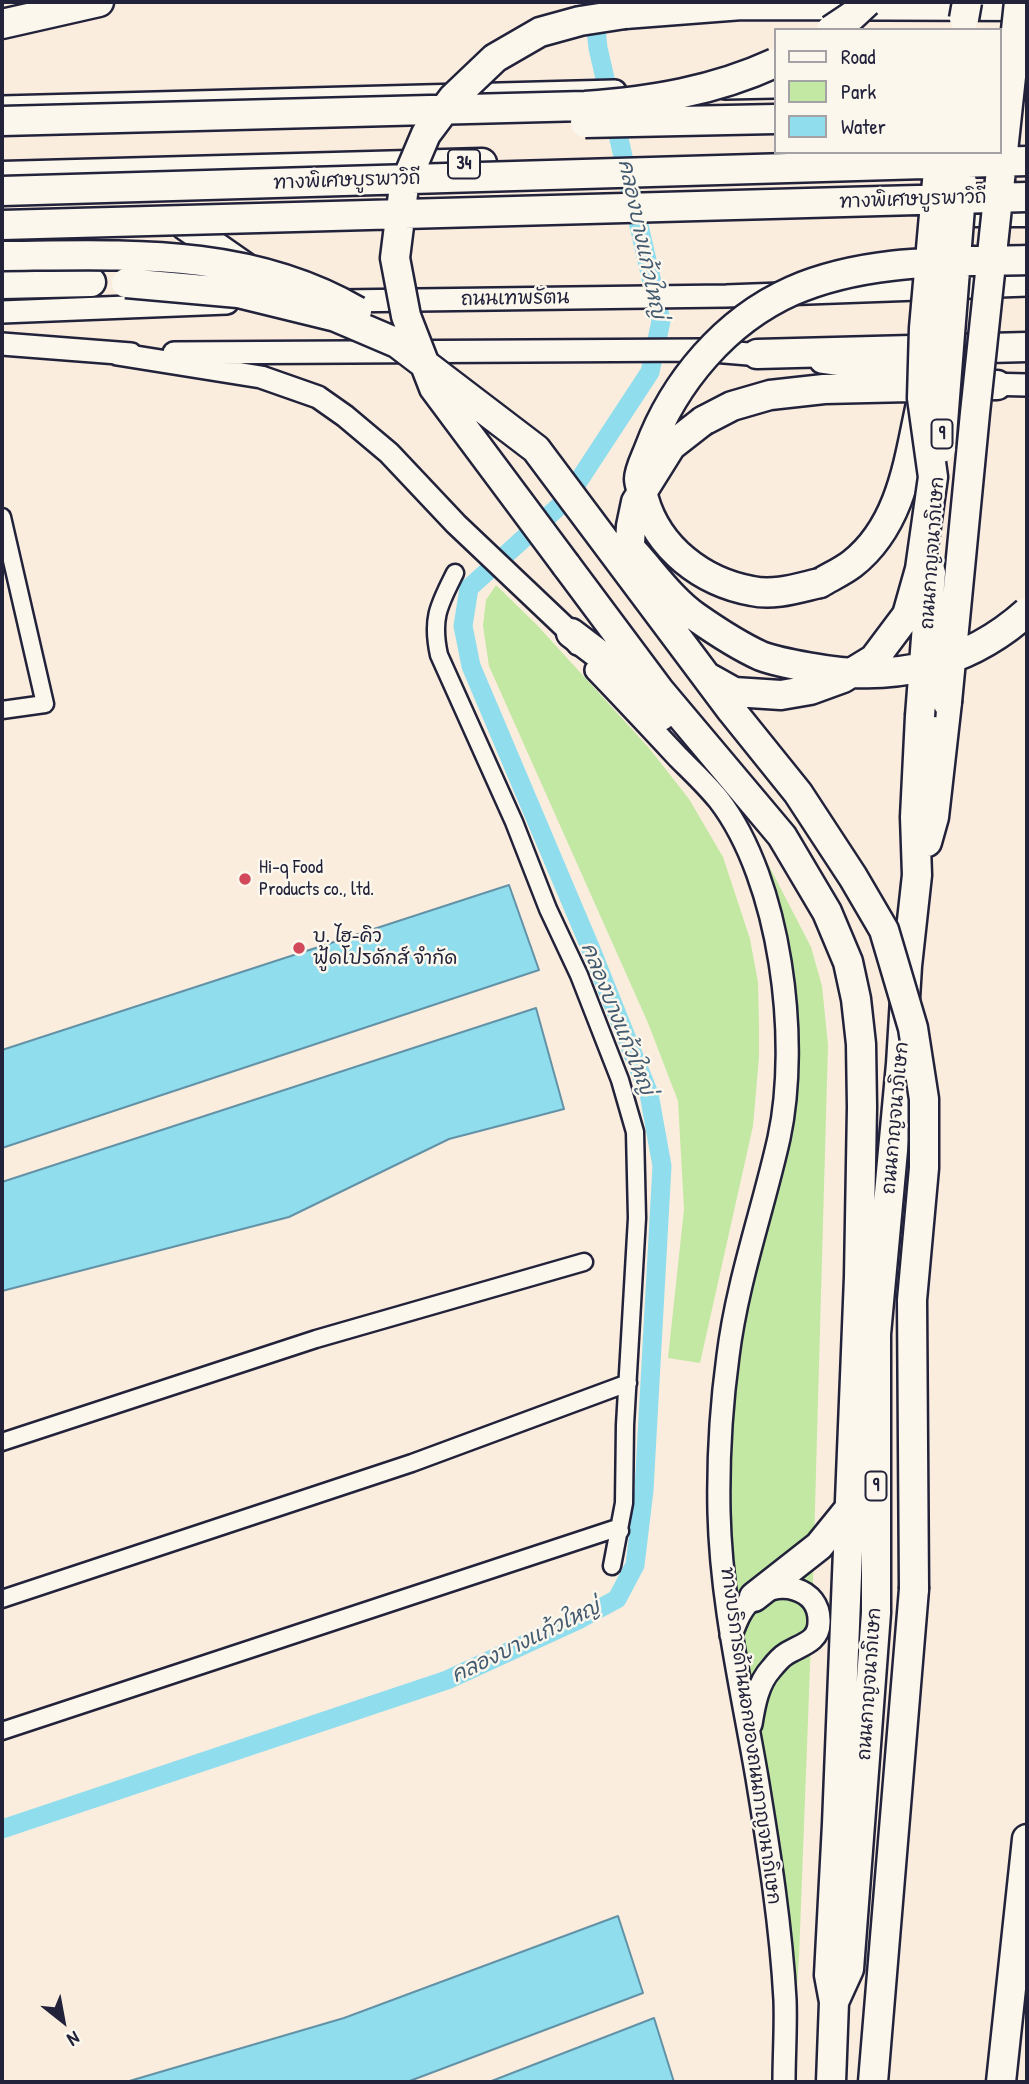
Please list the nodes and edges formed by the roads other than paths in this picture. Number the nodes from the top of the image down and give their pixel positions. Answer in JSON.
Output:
{"nodes":[{"id":1,"x":99,"y":2,"type":"edge"},
{"id":2,"x":867,"y":2,"type":"edge"},
{"id":3,"x":1019,"y":2,"type":"edge"},
{"id":4,"x":1027,"y":6,"type":"edge"},
{"id":5,"x":2,"y":24,"type":"edge"},
{"id":6,"x":834,"y":28,"type":"edge"},
{"id":7,"x":774,"y":63,"type":"edge"},
{"id":8,"x":1027,"y":76,"type":"edge"},
{"id":9,"x":1001,"y":78,"type":"edge"},
{"id":10,"x":774,"y":87,"type":"edge"},
{"id":11,"x":2,"y":107,"type":"edge"},
{"id":12,"x":1001,"y":113,"type":"edge"},
{"id":13,"x":1027,"y":113,"type":"edge"},
{"id":14,"x":774,"y":119,"type":"edge"},
{"id":15,"x":2,"y":121,"type":"edge"},
{"id":16,"x":2,"y":138,"type":"edge"},
{"id":17,"x":1001,"y":150,"type":"edge"},
{"id":18,"x":1027,"y":150,"type":"edge"},
{"id":19,"x":848,"y":154,"type":"edge"},
{"id":20,"x":939,"y":154,"type":"edge"},
{"id":21,"x":964,"y":154,"type":"edge"},
{"id":22,"x":1027,"y":161,"type":"edge"},
{"id":23,"x":2,"y":176,"type":"edge"},
{"id":24,"x":2,"y":191,"type":"edge"},
{"id":25,"x":1027,"y":197,"type":"edge"},
{"id":26,"x":1027,"y":212,"type":"edge"},
{"id":27,"x":2,"y":225,"type":"edge"},
{"id":28,"x":186,"y":226,"type":"junction"},
{"id":29,"x":2,"y":231,"type":"edge"},
{"id":30,"x":2,"y":257,"type":"edge"},
{"id":31,"x":1027,"y":260,"type":"edge"},
{"id":32,"x":92,"y":282,"type":"dead end"},
{"id":33,"x":126,"y":283,"type":"dead end"},
{"id":34,"x":2,"y":284,"type":"edge"},
{"id":35,"x":1027,"y":285,"type":"edge"},
{"id":36,"x":294,"y":302,"type":"junction"},
{"id":37,"x":2,"y":312,"type":"edge"},
{"id":38,"x":397,"y":343,"type":"junction"},
{"id":39,"x":2,"y":344,"type":"edge"},
{"id":40,"x":1027,"y":348,"type":"edge"},
{"id":41,"x":117,"y":354,"type":"junction"},
{"id":42,"x":757,"y":354,"type":"junction"},
{"id":43,"x":997,"y":385,"type":"junction"},
{"id":44,"x":1027,"y":385,"type":"edge"},
{"id":45,"x":922,"y":398,"type":"junction"},
{"id":46,"x":536,"y":449,"type":"junction"},
{"id":47,"x":2,"y":517,"type":"edge"},
{"id":48,"x":455,"y":573,"type":"dead end"},
{"id":49,"x":1027,"y":612,"type":"edge"},
{"id":50,"x":571,"y":633,"type":"junction"},
{"id":51,"x":2,"y":710,"type":"edge"},
{"id":52,"x":782,"y":836,"type":"junction"},
{"id":53,"x":917,"y":875,"type":"junction"},
{"id":54,"x":584,"y":1262,"type":"dead end"},
{"id":55,"x":628,"y":1383,"type":"junction"},
{"id":56,"x":2,"y":1442,"type":"edge"},
{"id":57,"x":849,"y":1509,"type":"junction"},
{"id":58,"x":620,"y":1531,"type":"junction"},
{"id":59,"x":612,"y":1566,"type":"dead end"},
{"id":60,"x":754,"y":1597,"type":"junction"},
{"id":61,"x":2,"y":1599,"type":"edge"},
{"id":62,"x":731,"y":1635,"type":"junction"},
{"id":63,"x":2,"y":1731,"type":"edge"},
{"id":64,"x":749,"y":1736,"type":"junction"},
{"id":65,"x":1027,"y":1839,"type":"edge"},
{"id":66,"x":834,"y":2003,"type":"junction"},
{"id":67,"x":784,"y":2082,"type":"edge"},
{"id":68,"x":831,"y":2082,"type":"edge"},
{"id":69,"x":873,"y":2082,"type":"edge"},
{"id":70,"x":1001,"y":2082,"type":"edge"}],
"edges":[{"from":1,"to":5,"type":"highway"},
{"from":2,"to":6,"type":"highway","bridge":true},
{"from":3,"to":53,"type":"highway","bridge":true},
{"from":4,"to":52,"type":"highway","bridge":true},
{"from":7,"to":15,"type":"highway","bridge":true},
{"from":8,"to":9,"type":"main road"},
{"from":10,"to":11,"type":"main road"},
{"from":12,"to":13,"type":"highway"},
{"from":14,"to":16,"type":"highway","bridge":true},
{"from":17,"to":18,"type":"highway"},
{"from":19,"to":23,"type":"highway","number":"34"},
{"from":20,"to":45,"type":"highway","bridge":true},
{"from":21,"to":53,"type":"highway","name":"ถนนกาญจนาภิเษก","number":"9","bridge":true},
{"from":22,"to":24,"type":"highway","name":"ทางพิเศษบูรพาวิถี","bridge":true},
{"from":25,"to":27,"type":"highway","name":"ทางพิเศษบูรพาวิถี","bridge":true},
{"from":26,"to":28,"type":"highway"},
{"from":28,"to":29,"type":"highway"},
{"from":28,"to":36,"type":"highway"},
{"from":30,"to":38,"type":"highway","bridge":true},
{"from":31,"to":45,"type":"highway","bridge":true},
{"from":32,"to":34,"type":"highway"},
{"from":33,"to":38,"type":"highway","bridge":true},
{"from":35,"to":36,"type":"main road","name":"ถนนเทพรัตน"},
{"from":36,"to":37,"type":"main road","name":"ถนนเทพรัตน"},
{"from":38,"to":46,"type":"highway","bridge":true},
{"from":39,"to":41,"type":"main road"},
{"from":40,"to":42,"type":"highway"},
{"from":41,"to":42,"type":"main road"},
{"from":41,"to":50,"type":"main road","name":"ทางบริการด้านนอกของถนนกาญจนาภิเษก"},
{"from":42,"to":43,"type":"main road"},
{"from":43,"to":44,"type":"main road"},
{"from":43,"to":45,"type":"highway","bridge":true},
{"from":46,"to":49,"type":"highway","bridge":true},
{"from":46,"to":69,"type":"highway","bridge":true},
{"from":47,"to":51,"type":"street"},
{"from":48,"to":55,"type":"street"},
{"from":50,"to":52,"type":"highway"},
{"from":50,"to":62,"type":"main road","name":"ทางบริการด้านนอกของถนนกาญจนาภิเษก"},
{"from":52,"to":57,"type":"highway"},
{"from":53,"to":66,"type":"highway","name":"ถนนกาญจนาภิเษก","number":"9"},
{"from":54,"to":56,"type":"street"},
{"from":55,"to":58,"type":"street"},
{"from":55,"to":61,"type":"street"},
{"from":57,"to":60,"type":"highway"},
{"from":57,"to":66,"type":"highway"},
{"from":58,"to":59,"type":"street"},
{"from":58,"to":63,"type":"street"},
{"from":60,"to":62,"type":"main road"},
{"from":60,"to":64,"type":"main road"},
{"from":62,"to":64,"type":"main road","name":"ทางบริการด้านนอกของถนนกาญจนาภิเษก"},
{"from":64,"to":67,"type":"main road","name":"ทางบริการด้านนอกของถนนกาญจนาภิเษก"},
{"from":65,"to":70,"type":"highway"},
{"from":66,"to":68,"type":"highway","name":"ถนนกาญจนาภิเษก","number":"9"}]}
